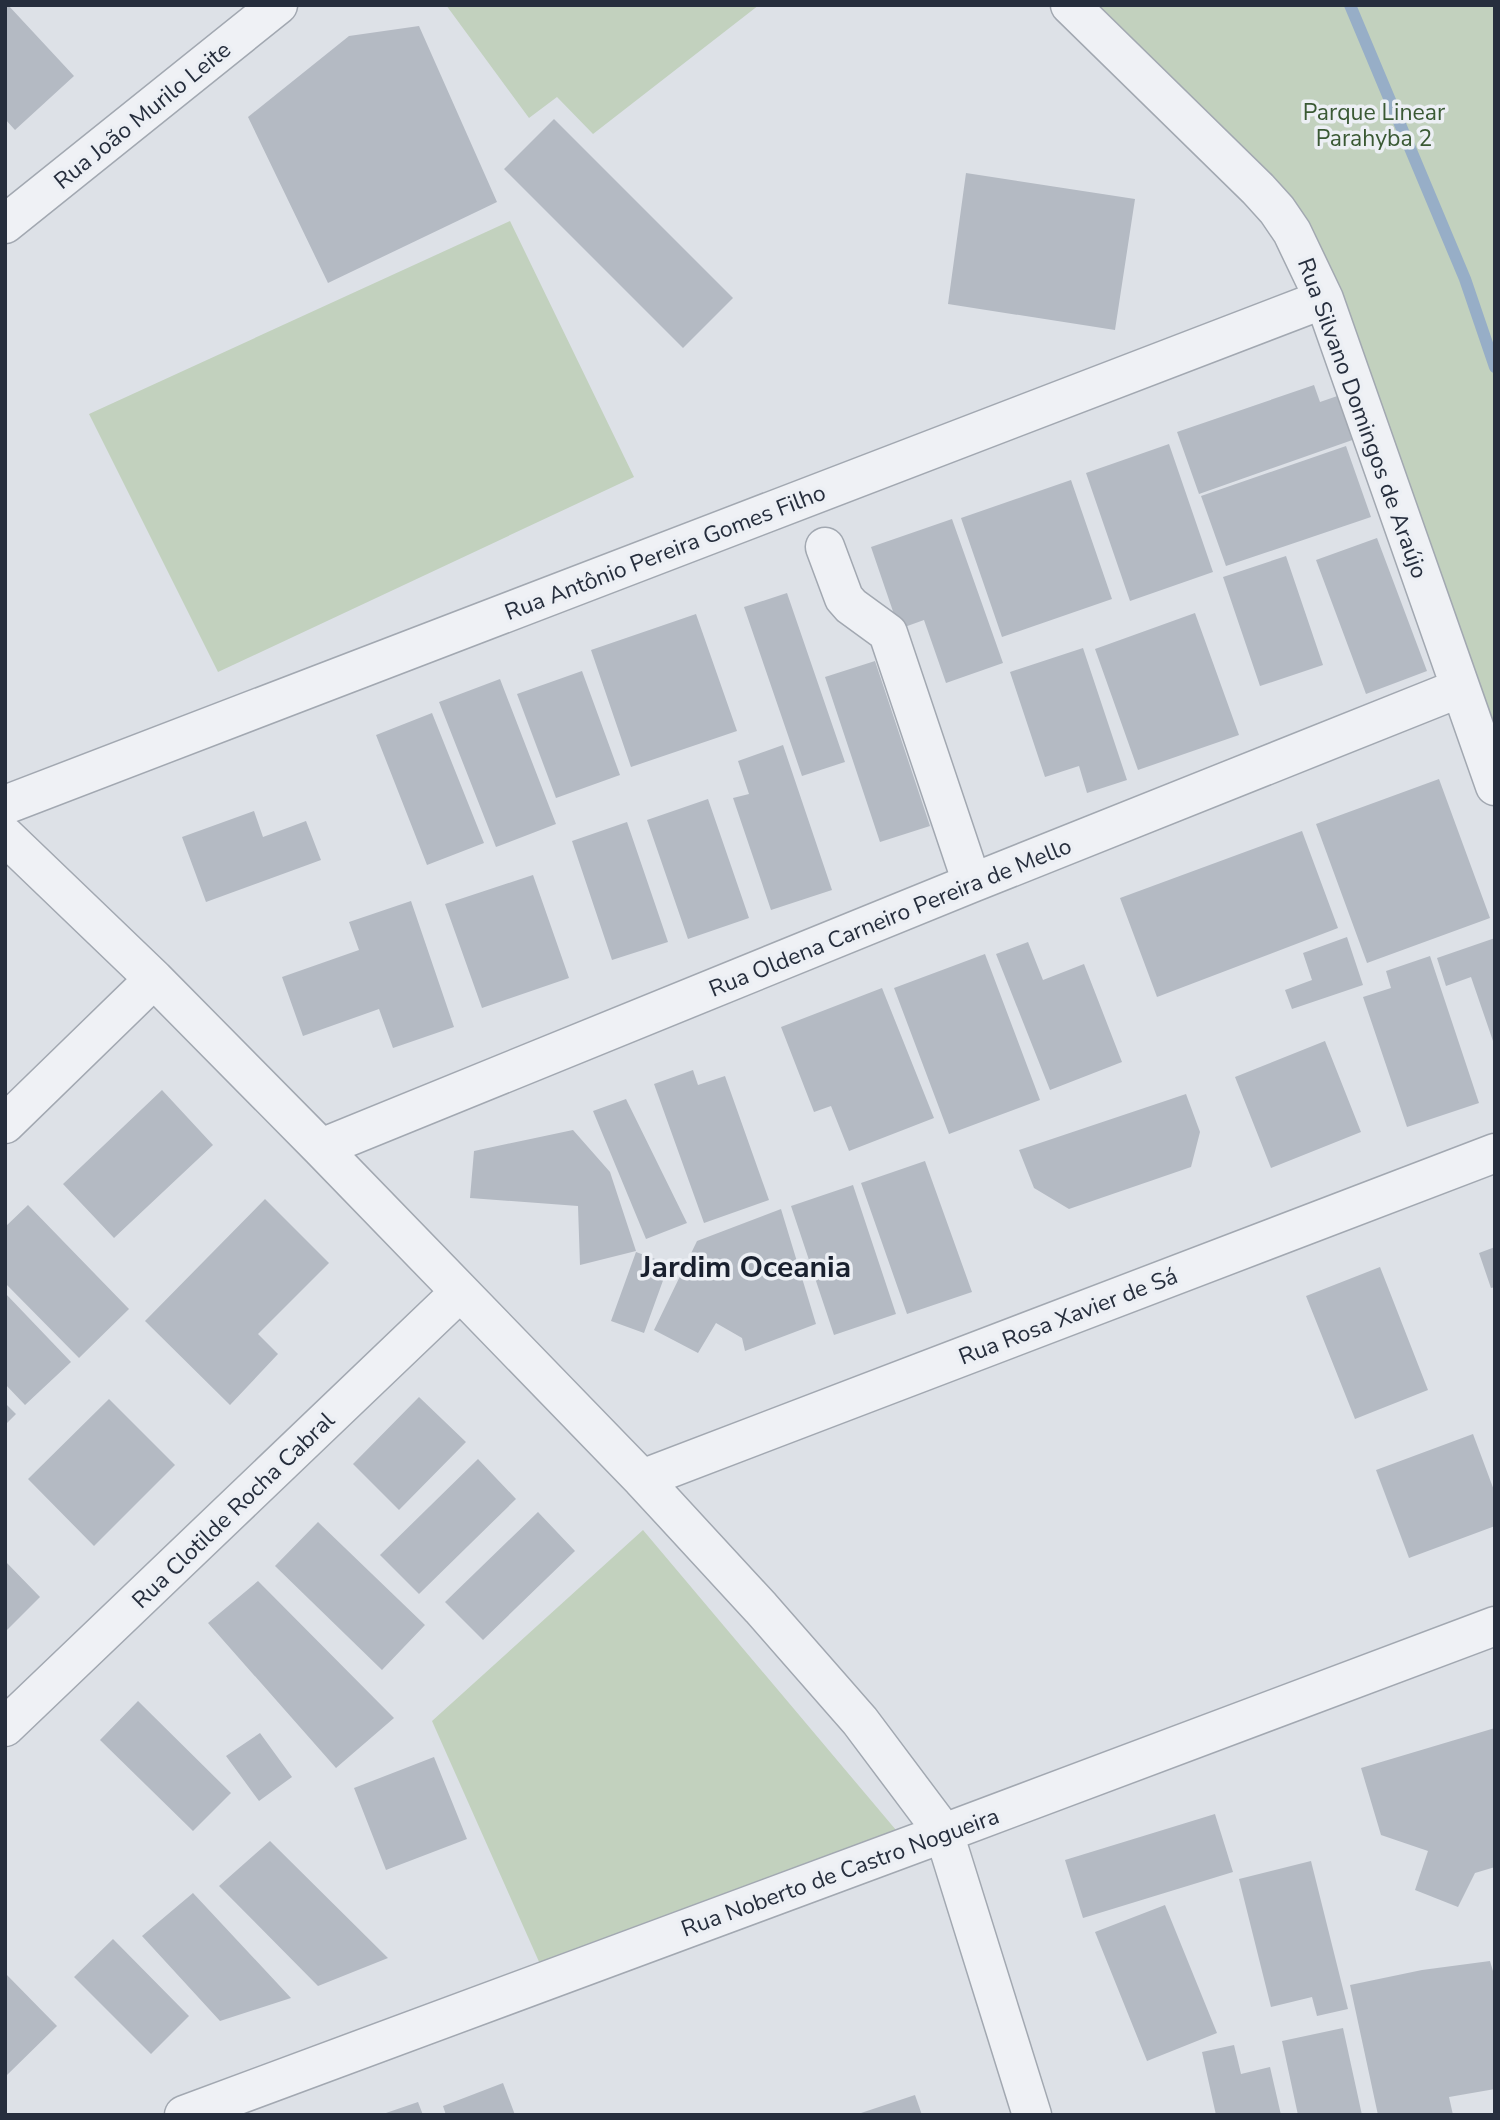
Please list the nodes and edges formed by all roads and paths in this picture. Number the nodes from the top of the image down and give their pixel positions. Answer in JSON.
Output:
{"nodes":[{"id":1,"x":278,"y":5,"type":"edge"},
{"id":2,"x":1070,"y":5,"type":"edge"},
{"id":3,"x":5,"y":224,"type":"edge"},
{"id":4,"x":1324,"y":299,"type":"junction"},
{"id":5,"x":824,"y":547,"type":"dead end"},
{"id":6,"x":1460,"y":688,"type":"junction"},
{"id":7,"x":1495,"y":786,"type":"edge"},
{"id":8,"x":5,"y":805,"type":"edge"},
{"id":9,"x":5,"y":836,"type":"edge"},
{"id":10,"x":972,"y":883,"type":"junction"},
{"id":11,"x":154,"y":979,"type":"junction"},
{"id":12,"x":5,"y":1125,"type":"edge"},
{"id":13,"x":321,"y":1148,"type":"junction"},
{"id":14,"x":1495,"y":1153,"type":"edge"},
{"id":15,"x":460,"y":1293,"type":"junction"},
{"id":16,"x":642,"y":1479,"type":"junction"},
{"id":17,"x":1495,"y":1626,"type":"edge"},
{"id":18,"x":5,"y":1727,"type":"edge"},
{"id":19,"x":944,"y":1833,"type":"junction"},
{"id":20,"x":184,"y":2115,"type":"edge"},
{"id":21,"x":1032,"y":2115,"type":"edge"}],
"edges":[{"from":1,"to":3,"type":"street","name":"Rua João Murilo Leite"},
{"from":2,"to":4,"type":"street","name":"Rua Silvano Domingos de Araújo"},
{"from":4,"to":6,"type":"street","name":"Rua Silvano Domingos de Araújo"},
{"from":4,"to":8,"type":"street","name":"Rua Antônio Pereira Gomes Filho"},
{"from":5,"to":10,"type":"street"},
{"from":6,"to":7,"type":"street","name":"Rua Silvano Domingos de Araújo"},
{"from":6,"to":10,"type":"street","name":"Rua Oldena Carneiro Pereira de Mello"},
{"from":9,"to":11,"type":"street"},
{"from":10,"to":13,"type":"street","name":"Rua Oldena Carneiro Pereira de Mello"},
{"from":11,"to":12,"type":"street"},
{"from":11,"to":13,"type":"street"},
{"from":13,"to":15,"type":"street"},
{"from":14,"to":16,"type":"street","name":"Rua Rosa Xavier de Sá"},
{"from":15,"to":16,"type":"street"},
{"from":15,"to":18,"type":"street","name":"Rua Clotilde Rocha Cabral"},
{"from":16,"to":19,"type":"street"},
{"from":17,"to":19,"type":"street","name":"Rua Noberto de Castro Nogueira"},
{"from":19,"to":20,"type":"street","name":"Rua Noberto de Castro Nogueira"},
{"from":19,"to":21,"type":"street"}]}
